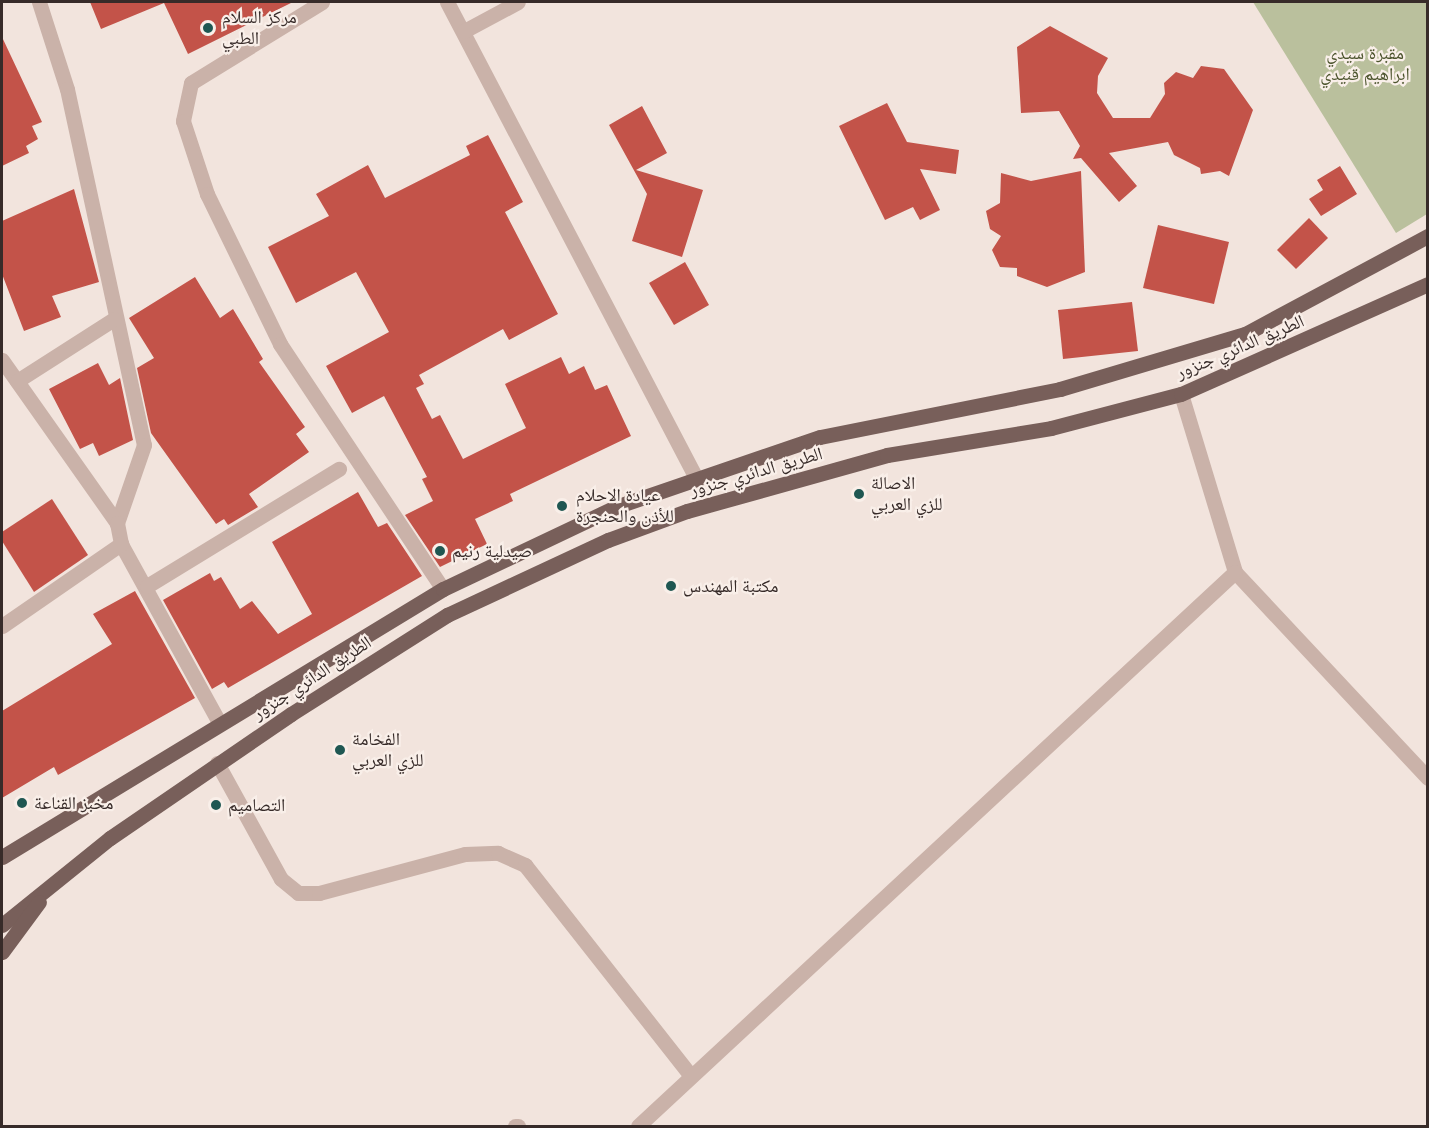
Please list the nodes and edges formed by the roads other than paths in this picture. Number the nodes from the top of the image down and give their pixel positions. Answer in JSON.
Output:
{"nodes":[{"id":1,"x":39,"y":2,"type":"edge"},
{"id":2,"x":322,"y":2,"type":"edge"},
{"id":3,"x":447,"y":2,"type":"edge"},
{"id":4,"x":518,"y":2,"type":"edge"},
{"id":5,"x":464,"y":31,"type":"junction"},
{"id":6,"x":1428,"y":236,"type":"edge"},
{"id":7,"x":1428,"y":284,"type":"edge"},
{"id":8,"x":114,"y":319,"type":"junction"},
{"id":9,"x":2,"y":360,"type":"edge"},
{"id":10,"x":17,"y":381,"type":"junction"},
{"id":11,"x":1181,"y":394,"type":"junction"},
{"id":12,"x":339,"y":469,"type":"dead end"},
{"id":13,"x":695,"y":476,"type":"junction"},
{"id":14,"x":117,"y":524,"type":"junction"},
{"id":15,"x":121,"y":544,"type":"junction"},
{"id":16,"x":1235,"y":572,"type":"junction"},
{"id":17,"x":147,"y":586,"type":"junction"},
{"id":18,"x":443,"y":589,"type":"junction"},
{"id":19,"x":2,"y":626,"type":"edge"},
{"id":20,"x":219,"y":722,"type":"junction"},
{"id":21,"x":217,"y":763,"type":"junction"},
{"id":22,"x":1428,"y":778,"type":"edge"},
{"id":23,"x":2,"y":857,"type":"edge"},
{"id":24,"x":51,"y":885,"type":"junction"},
{"id":25,"x":2,"y":925,"type":"edge"},
{"id":26,"x":2,"y":952,"type":"edge"},
{"id":27,"x":690,"y":1075,"type":"junction"},
{"id":28,"x":638,"y":1126,"type":"edge"}],
"edges":[{"from":1,"to":8,"type":"street"},
{"from":2,"to":18,"type":"street"},
{"from":3,"to":5,"type":"street"},
{"from":4,"to":5,"type":"street"},
{"from":5,"to":13,"type":"street"},
{"from":6,"to":13,"type":"main road","name":"الطريق الدائري جنزور"},
{"from":7,"to":11,"type":"main road","name":"الطريق الدائري جنزور"},
{"from":8,"to":10,"type":"street"},
{"from":8,"to":14,"type":"street"},
{"from":9,"to":10,"type":"street"},
{"from":10,"to":14,"type":"street"},
{"from":11,"to":16,"type":"street"},
{"from":11,"to":21,"type":"main road","name":"الطريق الدائري جنزور"},
{"from":12,"to":17,"type":"street"},
{"from":13,"to":18,"type":"main road","name":"الطريق الدائري جنزور"},
{"from":14,"to":15,"type":"street"},
{"from":15,"to":17,"type":"street"},
{"from":15,"to":19,"type":"street"},
{"from":16,"to":22,"type":"street"},
{"from":16,"to":27,"type":"street"},
{"from":17,"to":20,"type":"street"},
{"from":18,"to":20,"type":"main road","name":"الطريق الدائري جنزور"},
{"from":20,"to":23,"type":"main road","name":"الطريق الدائري جنزور"},
{"from":21,"to":24,"type":"main road","name":"الطريق الدائري جنزور"},
{"from":21,"to":27,"type":"street"},
{"from":24,"to":25,"type":"main road","name":"الطريق الدائري جنزور"},
{"from":24,"to":26,"type":"main road"},
{"from":27,"to":28,"type":"street"}]}
